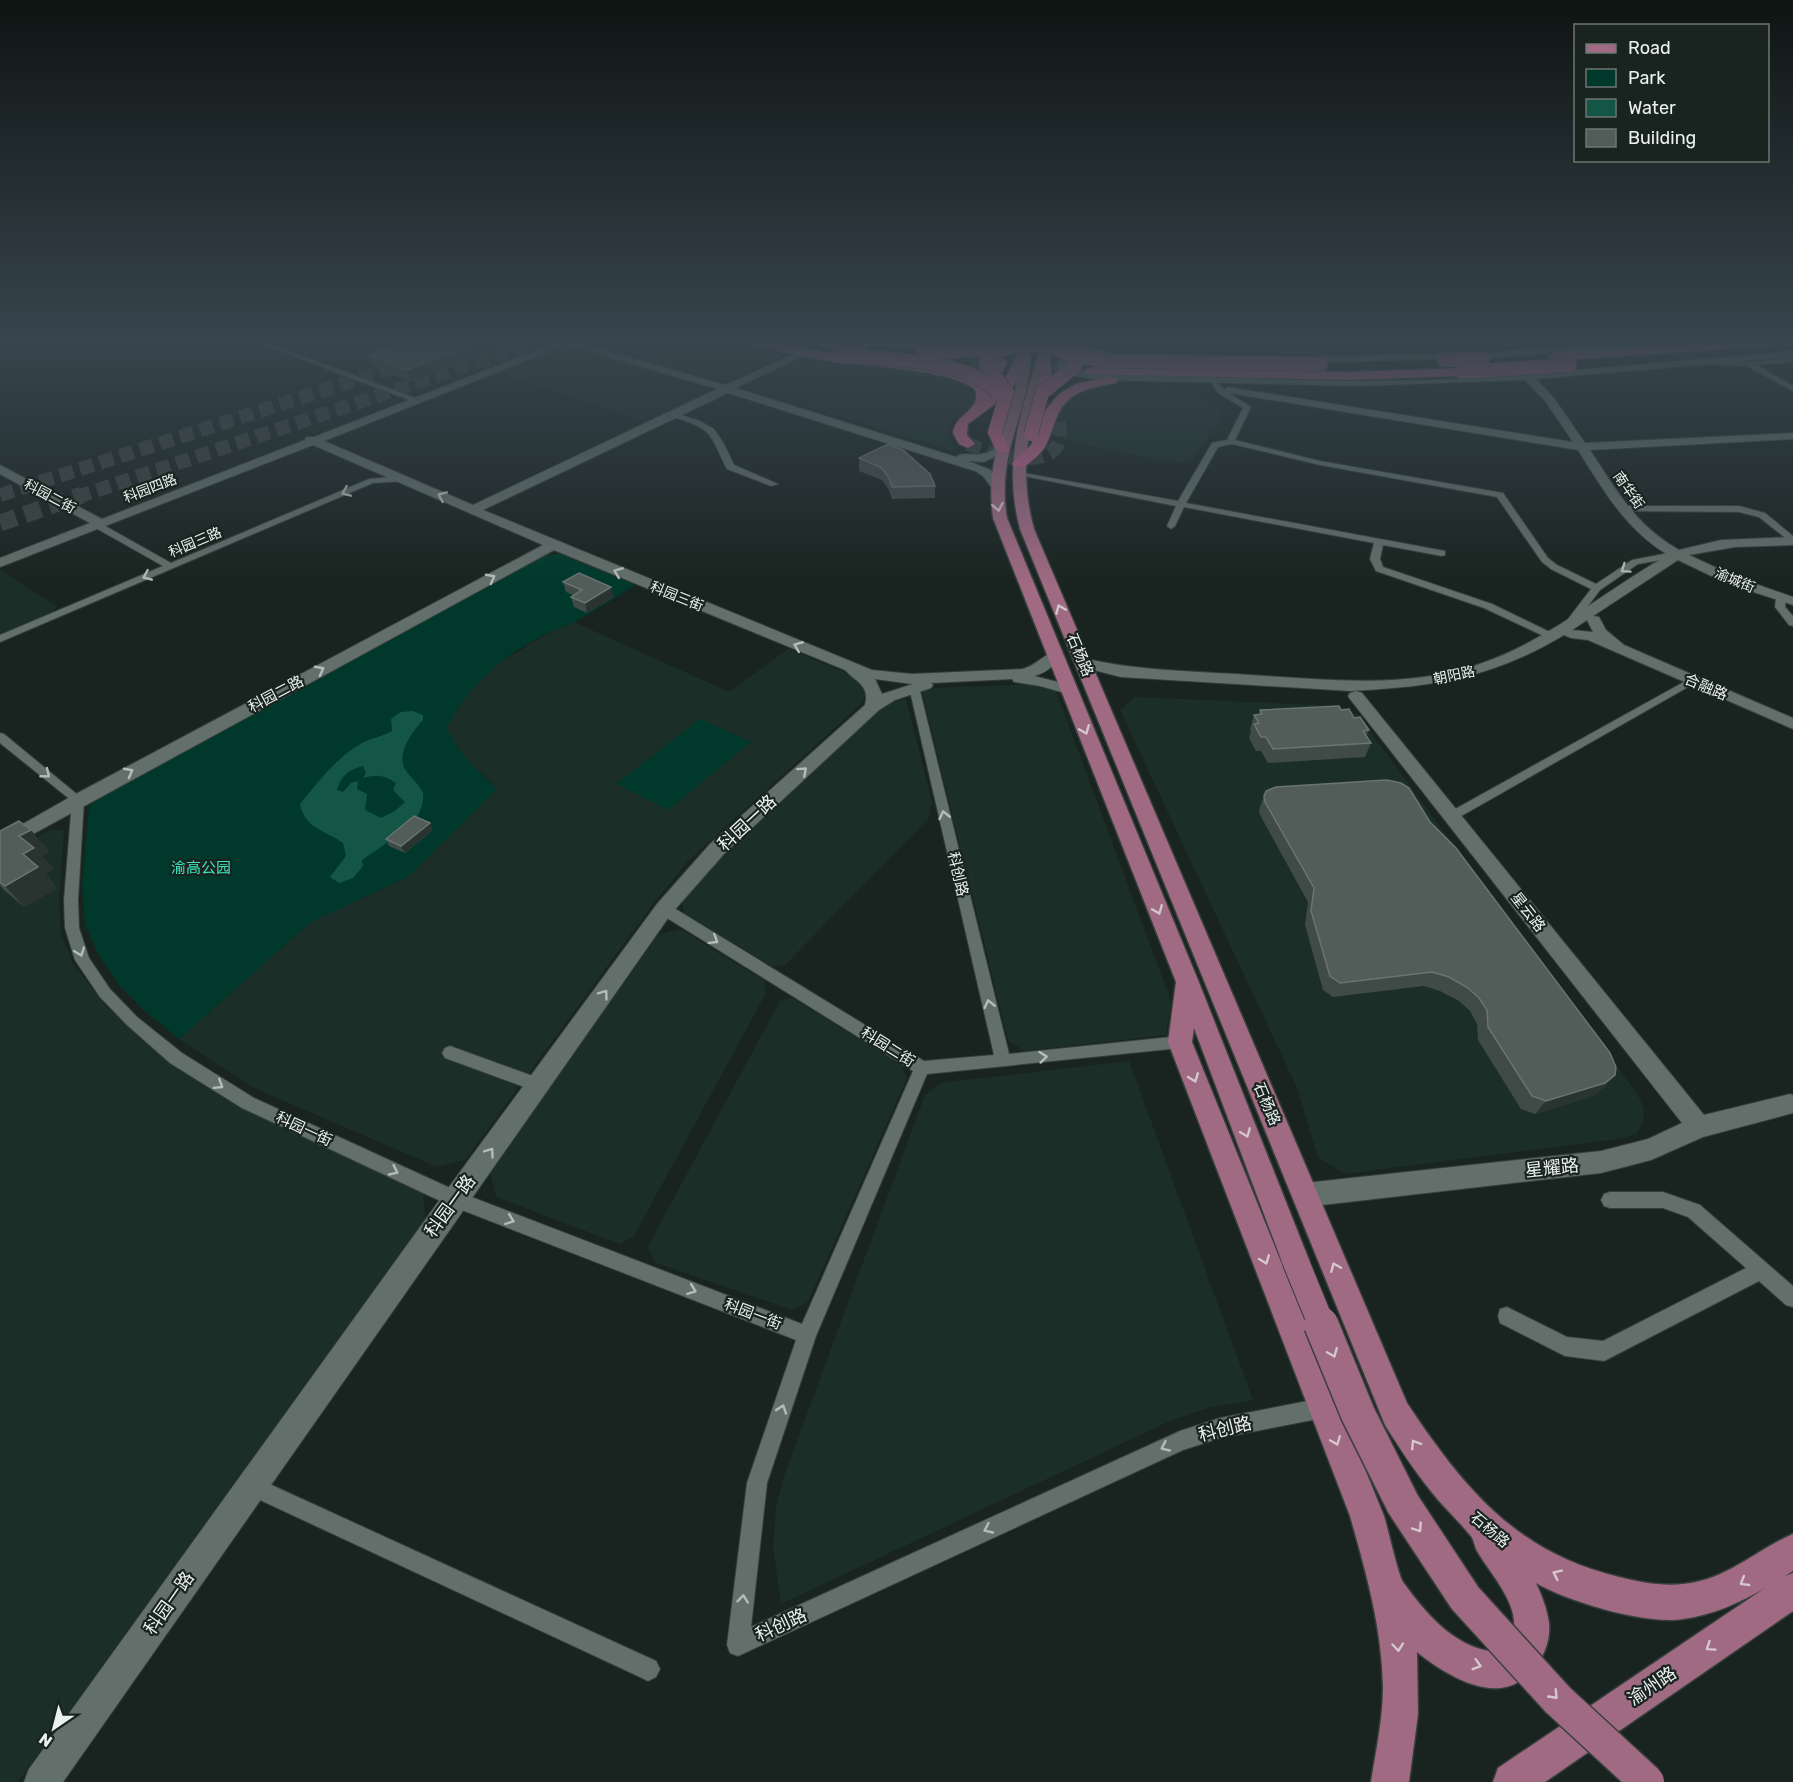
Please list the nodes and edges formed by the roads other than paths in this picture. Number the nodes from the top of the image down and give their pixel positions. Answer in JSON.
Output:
{"nodes":[{"id":1,"x":362,"y":420,"type":"edge"},
{"id":2,"x":661,"y":420,"type":"edge"},
{"id":3,"x":692,"y":420,"type":"edge"},
{"id":4,"x":830,"y":420,"type":"edge"},
{"id":5,"x":833,"y":420,"type":"edge"},
{"id":6,"x":966,"y":420,"type":"edge"},
{"id":7,"x":999,"y":420,"type":"edge"},
{"id":8,"x":1010,"y":420,"type":"edge"},
{"id":9,"x":1028,"y":420,"type":"edge"},
{"id":10,"x":1035,"y":420,"type":"edge"},
{"id":11,"x":1047,"y":420,"type":"edge"},
{"id":12,"x":1240,"y":420,"type":"edge"},
{"id":13,"x":1409,"y":420,"type":"edge"},
{"id":14,"x":1563,"y":420,"type":"edge"},
{"id":15,"x":1793,"y":436,"type":"edge"},
{"id":16,"x":309,"y":441,"type":"junction"},
{"id":17,"x":1232,"y":442,"type":"junction"},
{"id":18,"x":968,"y":444,"type":"dead end"},
{"id":19,"x":1581,"y":447,"type":"junction"},
{"id":20,"x":1002,"y":449,"type":"junction"},
{"id":21,"x":1019,"y":465,"type":"junction"},
{"id":22,"x":0,"y":469,"type":"edge"},
{"id":23,"x":0,"y":477,"type":"edge"},
{"id":24,"x":402,"y":479,"type":"junction"},
{"id":25,"x":372,"y":481,"type":"junction"},
{"id":26,"x":774,"y":484,"type":"dead end"},
{"id":27,"x":995,"y":484,"type":"junction"},
{"id":28,"x":1180,"y":504,"type":"junction"},
{"id":29,"x":1622,"y":508,"type":"junction"},
{"id":30,"x":473,"y":510,"type":"junction"},
{"id":31,"x":93,"y":523,"type":"junction"},
{"id":32,"x":1171,"y":526,"type":"dead end"},
{"id":33,"x":1793,"y":541,"type":"edge"},
{"id":34,"x":1379,"y":542,"type":"junction"},
{"id":35,"x":553,"y":545,"type":"junction"},
{"id":36,"x":1793,"y":548,"type":"edge"},
{"id":37,"x":1442,"y":553,"type":"dead end"},
{"id":38,"x":0,"y":557,"type":"edge"},
{"id":39,"x":1684,"y":557,"type":"junction"},
{"id":40,"x":0,"y":563,"type":"edge"},
{"id":41,"x":171,"y":567,"type":"junction"},
{"id":42,"x":1597,"y":588,"type":"junction"},
{"id":43,"x":1787,"y":599,"type":"edge"},
{"id":44,"x":1594,"y":620,"type":"junction"},
{"id":45,"x":1793,"y":623,"type":"edge"},
{"id":46,"x":1571,"y":628,"type":"junction"},
{"id":47,"x":1550,"y":636,"type":"junction"},
{"id":48,"x":0,"y":639,"type":"edge"},
{"id":49,"x":1610,"y":643,"type":"junction"},
{"id":50,"x":1055,"y":656,"type":"junction"},
{"id":51,"x":852,"y":669,"type":"junction"},
{"id":52,"x":1081,"y":678,"type":"junction"},
{"id":53,"x":1171,"y":680,"type":"junction"},
{"id":54,"x":1690,"y":681,"type":"junction"},
{"id":55,"x":914,"y":687,"type":"junction"},
{"id":56,"x":1356,"y":696,"type":"junction"},
{"id":57,"x":873,"y":707,"type":"junction"},
{"id":58,"x":1793,"y":724,"type":"edge"},
{"id":59,"x":0,"y":737,"type":"edge"},
{"id":60,"x":78,"y":800,"type":"junction"},
{"id":61,"x":1452,"y":816,"type":"junction"},
{"id":62,"x":0,"y":845,"type":"edge"},
{"id":63,"x":664,"y":909,"type":"junction"},
{"id":64,"x":1187,"y":980,"type":"junction"},
{"id":65,"x":1180,"y":1042,"type":"junction"},
{"id":66,"x":450,"y":1053,"type":"dead end"},
{"id":67,"x":1003,"y":1061,"type":"junction"},
{"id":68,"x":921,"y":1068,"type":"junction"},
{"id":69,"x":538,"y":1085,"type":"junction"},
{"id":70,"x":1790,"y":1104,"type":"dead end"},
{"id":71,"x":1699,"y":1127,"type":"junction"},
{"id":72,"x":1305,"y":1195,"type":"junction"},
{"id":73,"x":455,"y":1199,"type":"junction"},
{"id":74,"x":1610,"y":1200,"type":"dead end"},
{"id":75,"x":1761,"y":1270,"type":"junction"},
{"id":76,"x":1793,"y":1298,"type":"edge"},
{"id":77,"x":1507,"y":1316,"type":"dead end"},
{"id":78,"x":807,"y":1335,"type":"junction"},
{"id":79,"x":1323,"y":1408,"type":"junction"},
{"id":80,"x":252,"y":1486,"type":"junction"},
{"id":81,"x":1452,"y":1495,"type":"junction"},
{"id":82,"x":1793,"y":1551,"type":"edge"},
{"id":83,"x":1388,"y":1587,"type":"junction"},
{"id":84,"x":1793,"y":1590,"type":"edge"},
{"id":85,"x":648,"y":1669,"type":"dead end"},
{"id":86,"x":42,"y":1782,"type":"edge"},
{"id":87,"x":1390,"y":1782,"type":"edge"},
{"id":88,"x":1512,"y":1782,"type":"edge"},
{"id":89,"x":1647,"y":1782,"type":"edge"}],
"edges":[{"from":1,"to":16,"type":"street","name":"科园四路"},
{"from":2,"to":30,"type":"street"},
{"from":3,"to":26,"type":"street"},
{"from":4,"to":27,"type":"street"},
{"from":5,"to":20,"type":"street"},
{"from":6,"to":18,"type":"highway"},
{"from":7,"to":20,"type":"highway","bridge":true},
{"from":8,"to":20,"type":"main road","name":"石杨路"},
{"from":9,"to":21,"type":"main road","name":"石杨路"},
{"from":10,"to":21,"type":"highway","bridge":true},
{"from":11,"to":21,"type":"highway"},
{"from":12,"to":17,"type":"street"},
{"from":13,"to":19,"type":"street"},
{"from":14,"to":19,"type":"street","name":"南华街"},
{"from":15,"to":19,"type":"street"},
{"from":16,"to":24,"type":"street","name":"科园三街"},
{"from":16,"to":25,"type":"street"},
{"from":16,"to":31,"type":"street","name":"科园四路"},
{"from":17,"to":28,"type":"street"},
{"from":17,"to":42,"type":"street"},
{"from":19,"to":29,"type":"street","name":"南华街"},
{"from":20,"to":27,"type":"main road","name":"石杨路"},
{"from":21,"to":28,"type":"street"},
{"from":52,"to":21,"type":"main road","name":"石杨路","one_way":true},
{"from":22,"to":31,"type":"street","name":"科园二街"},
{"from":23,"to":31,"type":"street","name":"科园二街"},
{"from":24,"to":25,"type":"street","name":"科园三路"},
{"from":30,"to":24,"type":"street","name":"科园三街","one_way":true},
{"from":25,"to":41,"type":"street","name":"科园三路","one_way":true},
{"from":27,"to":50,"type":"main road","name":"石杨路","one_way":true},
{"from":28,"to":32,"type":"street"},
{"from":28,"to":34,"type":"street"},
{"from":29,"to":33,"type":"street"},
{"from":29,"to":39,"type":"street","name":"南华街"},
{"from":30,"to":35,"type":"street","name":"科园三街"},
{"from":31,"to":38,"type":"street","name":"科园四路"},
{"from":31,"to":40,"type":"street","name":"科园四路"},
{"from":31,"to":41,"type":"street","name":"科园二街"},
{"from":33,"to":39,"type":"street","name":"朝阳路"},
{"from":34,"to":37,"type":"street"},
{"from":34,"to":47,"type":"street"},
{"from":51,"to":35,"type":"street","name":"科园三街","one_way":true},
{"from":60,"to":35,"type":"street","name":"科园二路","one_way":true},
{"from":36,"to":39,"type":"street","name":"朝阳路"},
{"from":39,"to":42,"type":"street","one_way":true},
{"from":39,"to":43,"type":"street","name":"渝城街"},
{"from":39,"to":44,"type":"street","name":"朝阳路"},
{"from":39,"to":46,"type":"street","name":"朝阳路"},
{"from":41,"to":48,"type":"street","name":"科园三路","one_way":true},
{"from":42,"to":46,"type":"street"},
{"from":43,"to":45,"type":"street"},
{"from":44,"to":46,"type":"street","name":"朝阳路"},
{"from":44,"to":49,"type":"street","name":"合融路"},
{"from":46,"to":47,"type":"street","name":"朝阳路"},
{"from":46,"to":49,"type":"street","name":"合融路"},
{"from":46,"to":56,"type":"street","name":"朝阳路"},
{"from":47,"to":53,"type":"street","name":"朝阳路"},
{"from":49,"to":54,"type":"street","name":"合融路"},
{"from":50,"to":51,"type":"street","name":"科园三街"},
{"from":50,"to":52,"type":"main road","name":"石杨路"},
{"from":51,"to":57,"type":"street"},
{"from":52,"to":53,"type":"street","name":"朝阳路"},
{"from":52,"to":55,"type":"street"},
{"from":52,"to":64,"type":"main road","name":"石杨路","one_way":true},
{"from":52,"to":72,"type":"main road","name":"石杨路"},
{"from":53,"to":56,"type":"street","name":"朝阳路"},
{"from":54,"to":58,"type":"street","name":"合融路"},
{"from":54,"to":61,"type":"street"},
{"from":55,"to":57,"type":"street"},
{"from":67,"to":55,"type":"street","name":"科创路","one_way":true},
{"from":56,"to":61,"type":"street","name":"星云路"},
{"from":63,"to":57,"type":"street","name":"科园一路","one_way":true},
{"from":59,"to":60,"type":"street","one_way":true},
{"from":60,"to":62,"type":"street","name":"科园二路"},
{"from":60,"to":73,"type":"street","name":"科园一街","one_way":true},
{"from":61,"to":71,"type":"street","name":"星云路"},
{"from":63,"to":68,"type":"street","name":"科园二街","one_way":true},
{"from":69,"to":63,"type":"street","name":"科园一路","one_way":true},
{"from":64,"to":65,"type":"main road"},
{"from":64,"to":89,"type":"main road","name":"石杨路","one_way":true,"bridge":true},
{"from":67,"to":65,"type":"street","name":"科园二街","one_way":true},
{"from":65,"to":79,"type":"main road","one_way":true},
{"from":66,"to":69,"type":"street"},
{"from":67,"to":68,"type":"street","name":"科园二街"},
{"from":68,"to":78,"type":"street","name":"科创路"},
{"from":73,"to":69,"type":"street","name":"科园一路","one_way":true},
{"from":70,"to":71,"type":"street","name":"星耀路"},
{"from":71,"to":72,"type":"street","name":"星耀路"},
{"from":81,"to":72,"type":"main road","name":"石杨路","one_way":true},
{"from":73,"to":78,"type":"street","name":"科园一街","one_way":true},
{"from":73,"to":80,"type":"street","name":"科园一路"},
{"from":74,"to":75,"type":"street"},
{"from":75,"to":76,"type":"street"},
{"from":75,"to":77,"type":"street"},
{"from":79,"to":78,"type":"street","name":"科创路","one_way":true},
{"from":79,"to":83,"type":"main road","one_way":true},
{"from":80,"to":85,"type":"street"},
{"from":80,"to":86,"type":"street","name":"科园一路"},
{"from":82,"to":81,"type":"main road","name":"石杨路","one_way":true},
{"from":83,"to":81,"type":"main road","one_way":true},
{"from":83,"to":87,"type":"main road","one_way":true},
{"from":84,"to":88,"type":"main road","name":"渝州路","one_way":true}]}
